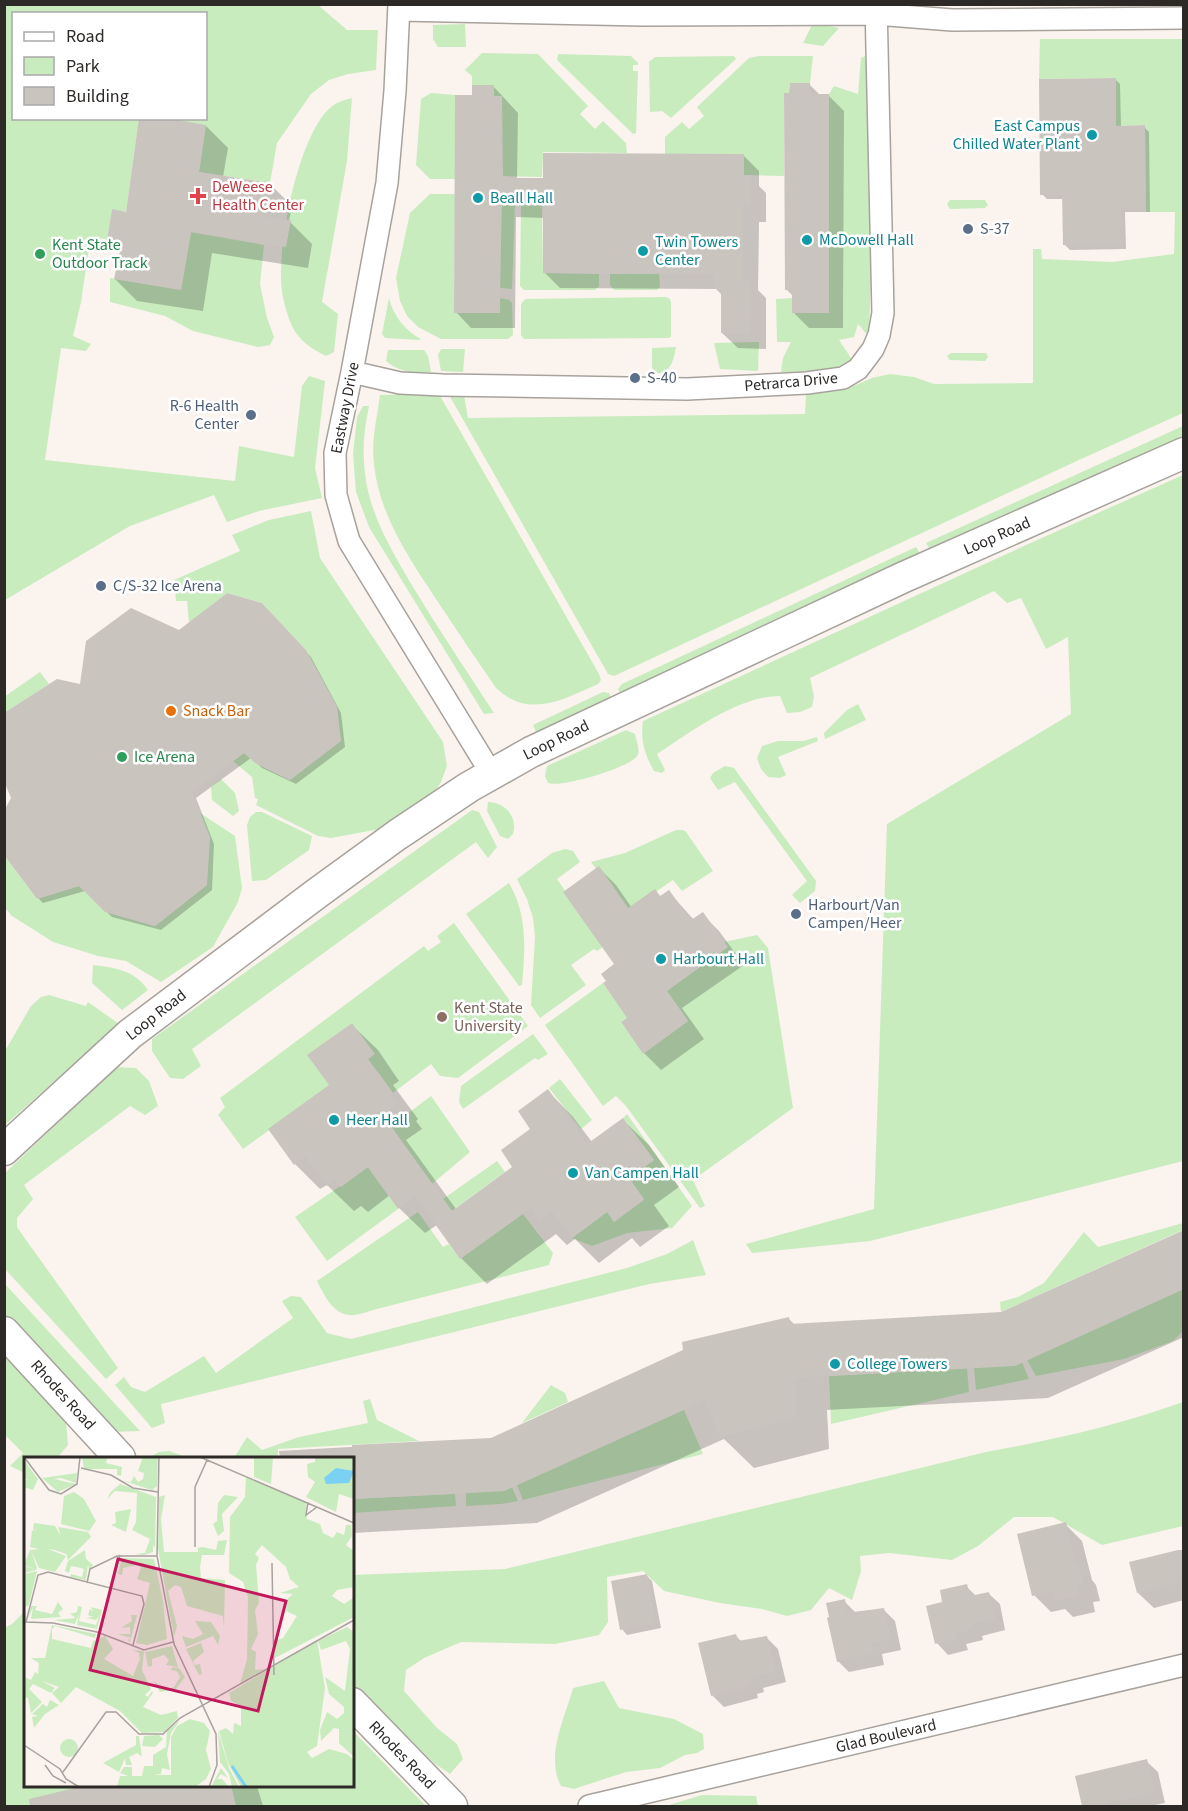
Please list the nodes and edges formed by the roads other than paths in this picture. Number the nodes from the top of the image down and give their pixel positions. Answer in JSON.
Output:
{"nodes":[{"id":1,"x":399,"y":7,"type":"edge"},
{"id":2,"x":876,"y":9,"type":"edge"},
{"id":3,"x":1184,"y":18,"type":"edge"},
{"id":4,"x":352,"y":372,"type":"junction"},
{"id":5,"x":1184,"y":453,"type":"edge"},
{"id":6,"x":492,"y":773,"type":"junction"},
{"id":7,"x":4,"y":1150,"type":"edge"},
{"id":8,"x":4,"y":1332,"type":"edge"},
{"id":9,"x":119,"y":1457,"type":"edge"},
{"id":10,"x":1184,"y":1665,"type":"edge"},
{"id":11,"x":354,"y":1705,"type":"edge"},
{"id":12,"x":452,"y":1806,"type":"edge"},
{"id":13,"x":589,"y":1806,"type":"edge"}],
"edges":[{"from":1,"to":2,"type":"street"},
{"from":1,"to":4,"type":"street","name":"Eastway Drive"},
{"from":2,"to":3,"type":"street"},
{"from":2,"to":4,"type":"street","name":"Petrarca Drive"},
{"from":4,"to":6,"type":"street","name":"Eastway Drive"},
{"from":5,"to":6,"type":"street","name":"Loop Road"},
{"from":6,"to":7,"type":"street","name":"Loop Road"},
{"from":8,"to":9,"type":"street","name":"Rhodes Road"},
{"from":10,"to":13,"type":"street","name":"Glad Boulevard"},
{"from":11,"to":12,"type":"street","name":"Rhodes Road"}]}
